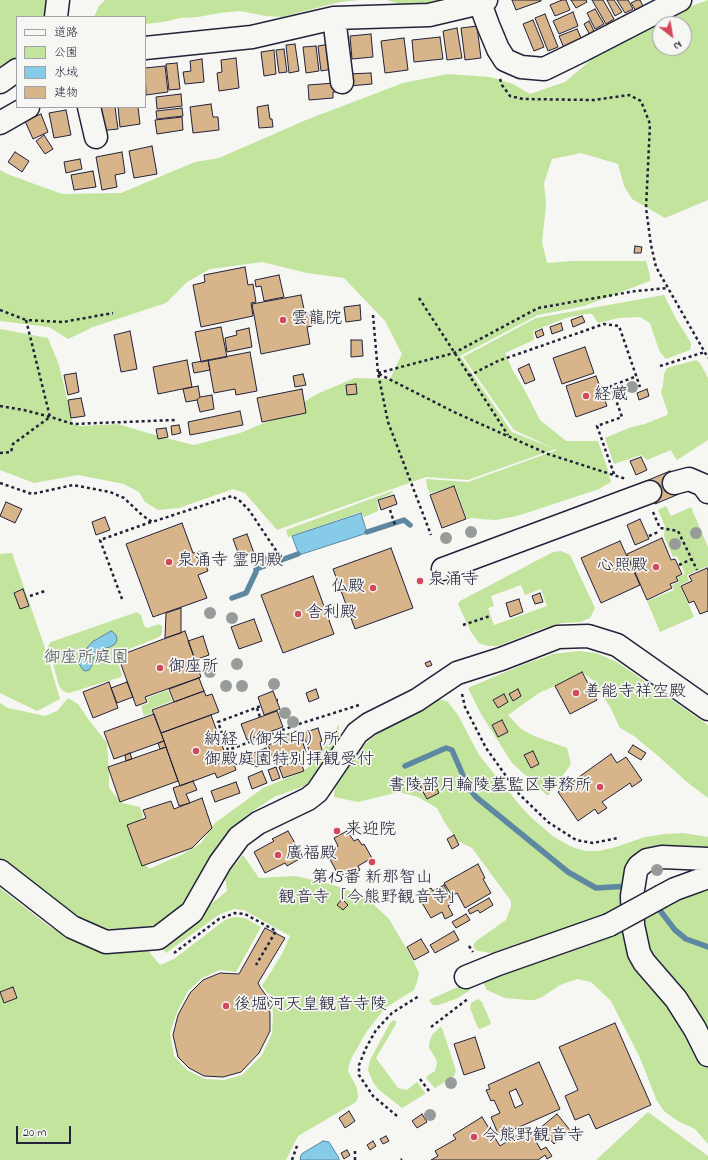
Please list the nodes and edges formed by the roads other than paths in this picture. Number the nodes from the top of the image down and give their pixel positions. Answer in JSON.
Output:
{"nodes":[{"id":1,"x":58,"y":0,"type":"edge"},
{"id":2,"x":680,"y":0,"type":"edge"},
{"id":3,"x":483,"y":1,"type":"edge"},
{"id":4,"x":56,"y":16,"type":"edge"},
{"id":5,"x":334,"y":18,"type":"junction"},
{"id":6,"x":274,"y":31,"type":"junction"},
{"id":7,"x":146,"y":33,"type":"edge"},
{"id":8,"x":146,"y":48,"type":"edge"},
{"id":9,"x":16,"y":71,"type":"edge"},
{"id":10,"x":0,"y":82,"type":"edge"},
{"id":11,"x":342,"y":82,"type":"dead end"},
{"id":12,"x":26,"y":108,"type":"edge"},
{"id":13,"x":89,"y":108,"type":"edge"},
{"id":14,"x":0,"y":124,"type":"edge"},
{"id":15,"x":96,"y":136,"type":"dead end"},
{"id":16,"x":674,"y":483,"type":"dead end"},
{"id":17,"x":708,"y":492,"type":"edge"},
{"id":18,"x":648,"y":493,"type":"road end"},
{"id":19,"x":443,"y":568,"type":"dead end"},
{"id":20,"x":708,"y":709,"type":"edge"},
{"id":21,"x":708,"y":859,"type":"edge"},
{"id":22,"x":0,"y":871,"type":"edge"},
{"id":23,"x":708,"y":877,"type":"edge"},
{"id":24,"x":466,"y":976,"type":"dead end"},
{"id":25,"x":708,"y":1055,"type":"edge"}],
"edges":[{"from":1,"to":4,"type":"street"},
{"from":2,"to":3,"type":"street"},
{"from":3,"to":5,"type":"street"},
{"from":5,"to":6,"type":"street"},
{"from":5,"to":11,"type":"street"},
{"from":6,"to":7,"type":"street"},
{"from":6,"to":8,"type":"street"},
{"from":9,"to":10,"type":"street"},
{"from":12,"to":14,"type":"street"},
{"from":13,"to":15,"type":"street"},
{"from":16,"to":17,"type":"street"},
{"from":18,"to":19,"type":"street"},
{"from":20,"to":22,"type":"street"},
{"from":21,"to":25,"type":"street"},
{"from":23,"to":24,"type":"street","bridge":true}]}
